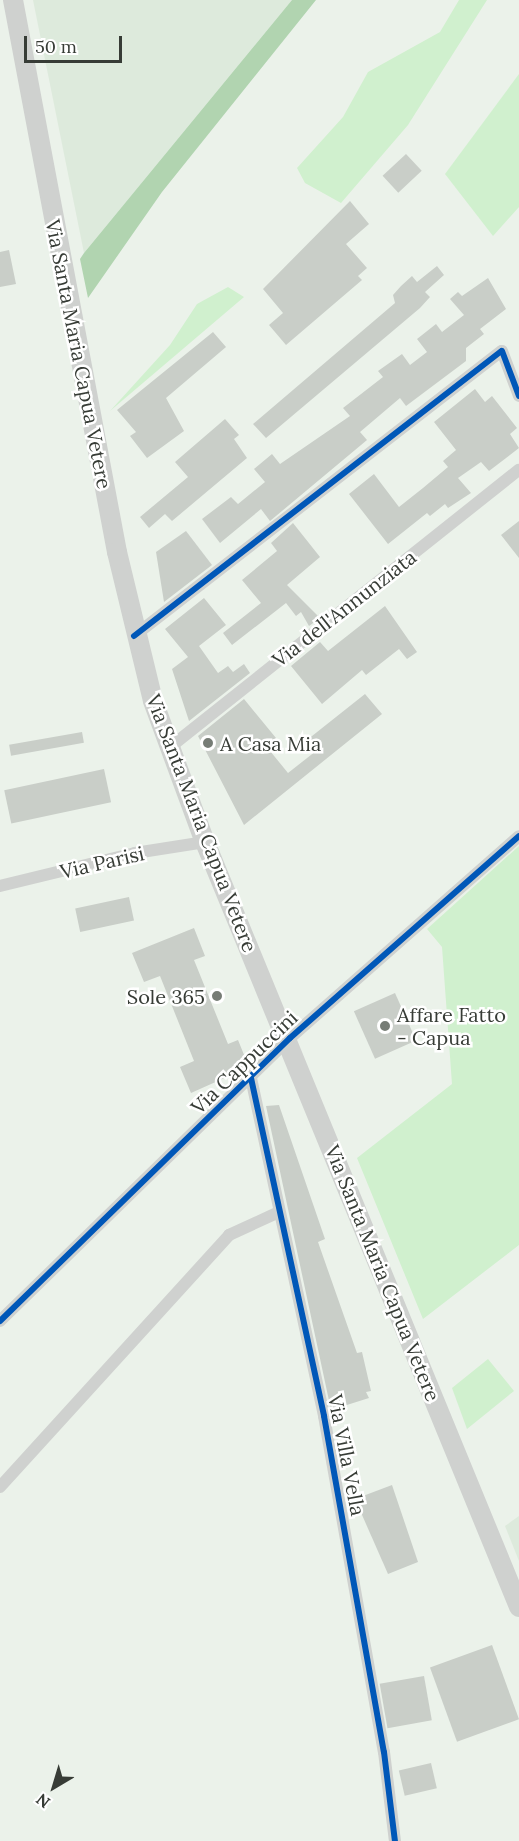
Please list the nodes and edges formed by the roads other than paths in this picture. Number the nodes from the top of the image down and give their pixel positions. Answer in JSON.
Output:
{"nodes":[{"id":1,"x":13,"y":0,"type":"edge"},
{"id":2,"x":518,"y":392,"type":"edge"},
{"id":3,"x":519,"y":470,"type":"edge"},
{"id":4,"x":134,"y":636,"type":"junction"},
{"id":5,"x":169,"y":748,"type":"junction"},
{"id":6,"x":519,"y":836,"type":"edge"},
{"id":7,"x":205,"y":842,"type":"junction"},
{"id":8,"x":0,"y":886,"type":"edge"},
{"id":9,"x":290,"y":1038,"type":"junction"},
{"id":10,"x":251,"y":1077,"type":"junction"},
{"id":11,"x":279,"y":1212,"type":"junction"},
{"id":12,"x":0,"y":1321,"type":"edge"},
{"id":13,"x":0,"y":1487,"type":"edge"},
{"id":14,"x":519,"y":1607,"type":"edge"},
{"id":15,"x":395,"y":1841,"type":"edge"}],
"edges":[{"from":1,"to":4,"type":"main road","name":"Via Santa Maria Capua Vetere"},
{"from":2,"to":4,"type":"street"},
{"from":3,"to":5,"type":"street","name":"Via dell'Annunziata"},
{"from":4,"to":5,"type":"main road","name":"Via Santa Maria Capua Vetere"},
{"from":5,"to":7,"type":"main road","name":"Via Santa Maria Capua Vetere"},
{"from":6,"to":9,"type":"street","name":"Via Cappuccini"},
{"from":7,"to":8,"type":"street","name":"Via Parisi"},
{"from":7,"to":9,"type":"main road","name":"Via Santa Maria Capua Vetere"},
{"from":9,"to":10,"type":"street","name":"Via Cappuccini"},
{"from":9,"to":14,"type":"main road","name":"Via Santa Maria Capua Vetere"},
{"from":10,"to":11,"type":"street","name":"Via Villa Vella"},
{"from":10,"to":12,"type":"street","name":"Via Cappuccini"},
{"from":11,"to":13,"type":"street"},
{"from":11,"to":15,"type":"street","name":"Via Villa Vella"}]}
